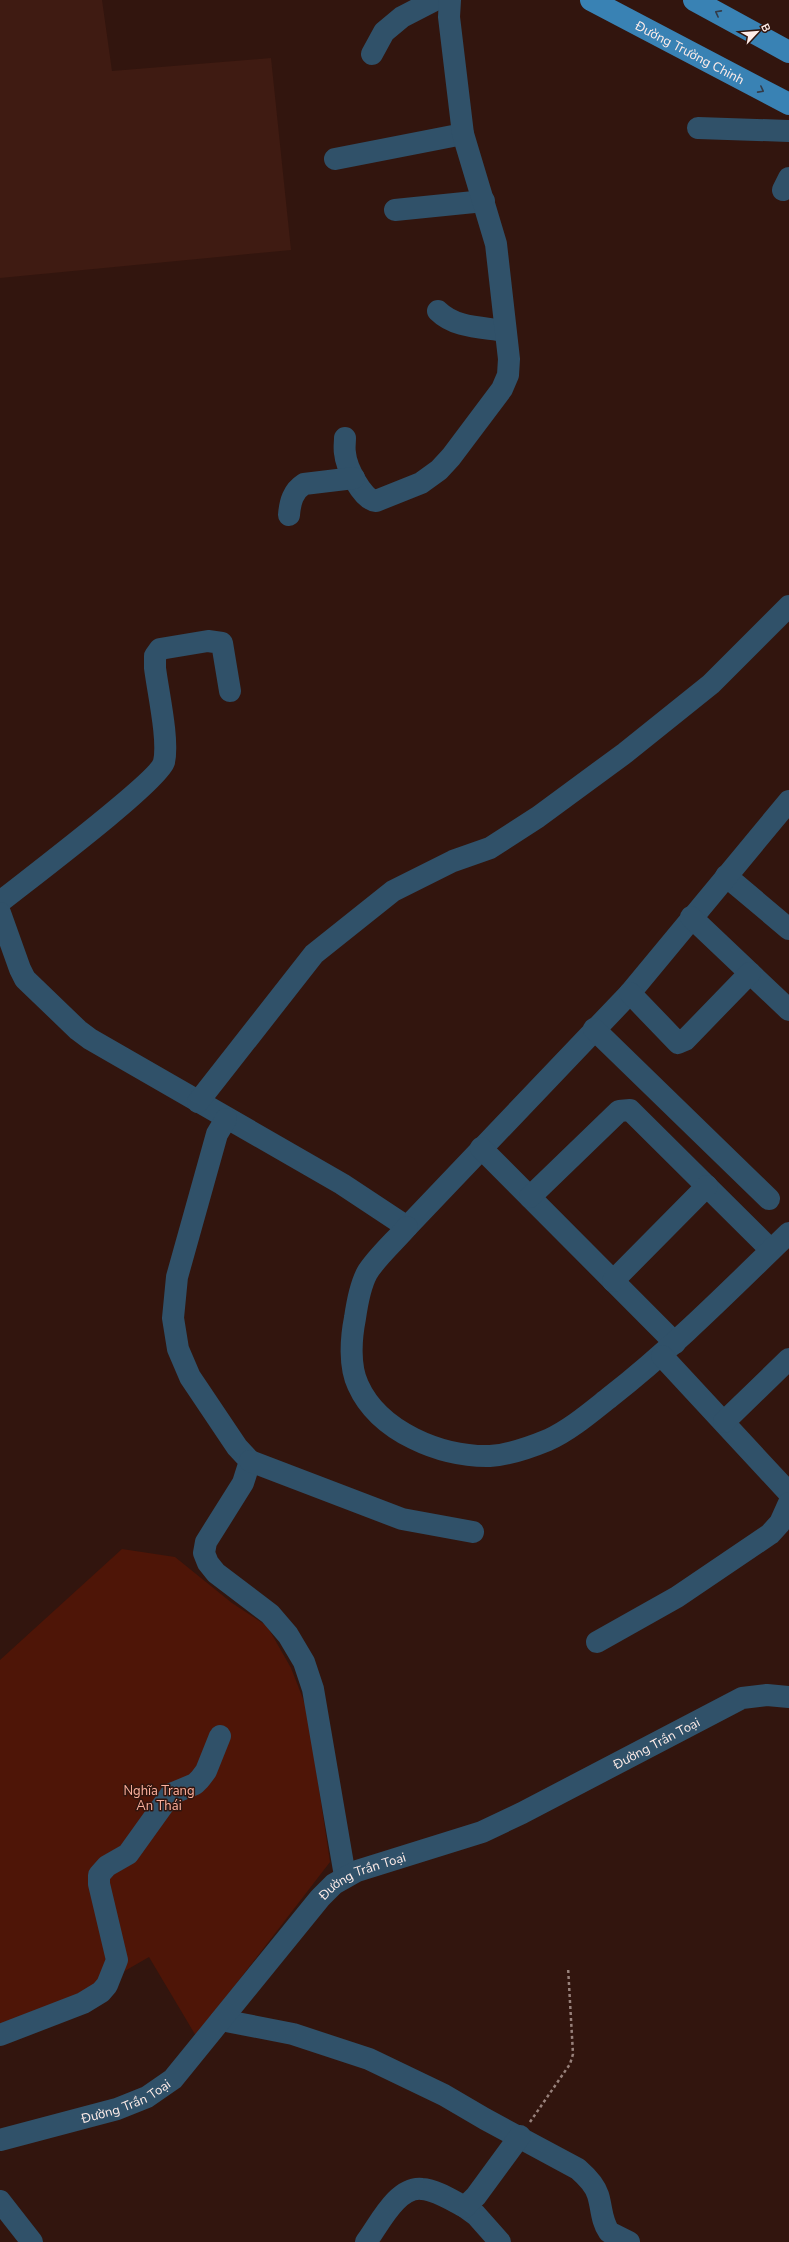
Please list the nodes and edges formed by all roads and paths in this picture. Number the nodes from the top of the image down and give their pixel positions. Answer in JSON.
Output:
{"nodes":[{"id":1,"x":435,"y":0,"type":"edge"},
{"id":2,"x":450,"y":0,"type":"edge"},
{"id":3,"x":591,"y":0,"type":"edge"},
{"id":4,"x":694,"y":0,"type":"edge"},
{"id":5,"x":789,"y":52,"type":"edge"},
{"id":6,"x":372,"y":54,"type":"dead end"},
{"id":7,"x":789,"y":104,"type":"edge"},
{"id":8,"x":698,"y":128,"type":"dead end"},
{"id":9,"x":789,"y":131,"type":"edge"},
{"id":10,"x":463,"y":134,"type":"junction"},
{"id":11,"x":335,"y":159,"type":"dead end"},
{"id":12,"x":484,"y":201,"type":"junction"},
{"id":13,"x":395,"y":210,"type":"dead end"},
{"id":14,"x":438,"y":311,"type":"dead end"},
{"id":15,"x":505,"y":331,"type":"junction"},
{"id":16,"x":345,"y":438,"type":"dead end"},
{"id":17,"x":354,"y":478,"type":"junction"},
{"id":18,"x":289,"y":515,"type":"dead end"},
{"id":19,"x":789,"y":606,"type":"edge"},
{"id":20,"x":230,"y":691,"type":"dead end"},
{"id":21,"x":789,"y":801,"type":"edge"},
{"id":22,"x":726,"y":876,"type":"junction"},
{"id":23,"x":0,"y":902,"type":"edge"},
{"id":24,"x":0,"y":913,"type":"edge"},
{"id":25,"x":691,"y":917,"type":"junction"},
{"id":26,"x":789,"y":929,"type":"edge"},
{"id":27,"x":750,"y":973,"type":"junction"},
{"id":28,"x":630,"y":993,"type":"junction"},
{"id":29,"x":789,"y":1010,"type":"edge"},
{"id":30,"x":594,"y":1029,"type":"junction"},
{"id":31,"x":198,"y":1102,"type":"junction"},
{"id":32,"x":226,"y":1119,"type":"junction"},
{"id":33,"x":481,"y":1148,"type":"junction"},
{"id":34,"x":707,"y":1186,"type":"junction"},
{"id":35,"x":530,"y":1197,"type":"junction"},
{"id":36,"x":769,"y":1199,"type":"dead end"},
{"id":37,"x":407,"y":1227,"type":"junction"},
{"id":38,"x":789,"y":1233,"type":"edge"},
{"id":39,"x":771,"y":1250,"type":"junction"},
{"id":40,"x":613,"y":1281,"type":"junction"},
{"id":41,"x":668,"y":1349,"type":"junction"},
{"id":42,"x":789,"y":1359,"type":"edge"},
{"id":43,"x":724,"y":1422,"type":"junction"},
{"id":44,"x":250,"y":1461,"type":"junction"},
{"id":45,"x":789,"y":1493,"type":"edge"},
{"id":46,"x":789,"y":1503,"type":"edge"},
{"id":47,"x":473,"y":1532,"type":"dead end"},
{"id":48,"x":597,"y":1642,"type":"dead end"},
{"id":49,"x":789,"y":1696,"type":"edge"},
{"id":50,"x":220,"y":1736,"type":"dead end"},
{"id":51,"x":345,"y":1876,"type":"junction"},
{"id":52,"x":568,"y":1967,"type":"dead end"},
{"id":53,"x":221,"y":2020,"type":"junction"},
{"id":54,"x":0,"y":2035,"type":"edge"},
{"id":55,"x":520,"y":2136,"type":"junction"},
{"id":56,"x":0,"y":2140,"type":"edge"},
{"id":57,"x":0,"y":2202,"type":"edge"},
{"id":58,"x":465,"y":2207,"type":"junction"},
{"id":59,"x":32,"y":2242,"type":"edge"},
{"id":60,"x":366,"y":2242,"type":"edge"},
{"id":61,"x":500,"y":2242,"type":"edge"},
{"id":62,"x":628,"y":2242,"type":"edge"}],
"edges":[{"from":1,"to":6,"type":"street"},
{"from":2,"to":10,"type":"street"},
{"from":3,"to":7,"type":"main road","name":"Đường Trường Chinh","one_way":true},
{"from":5,"to":4,"type":"main road","one_way":true},
{"from":8,"to":9,"type":"street"},
{"from":10,"to":11,"type":"street"},
{"from":10,"to":12,"type":"street"},
{"from":12,"to":13,"type":"street"},
{"from":12,"to":15,"type":"street"},
{"from":14,"to":15,"type":"street"},
{"from":15,"to":17,"type":"street"},
{"from":16,"to":17,"type":"street"},
{"from":17,"to":18,"type":"street"},
{"from":19,"to":31,"type":"street"},
{"from":20,"to":23,"type":"street"},
{"from":21,"to":22,"type":"street"},
{"from":22,"to":25,"type":"street"},
{"from":22,"to":26,"type":"street"},
{"from":24,"to":31,"type":"street"},
{"from":25,"to":27,"type":"street"},
{"from":25,"to":28,"type":"street"},
{"from":27,"to":28,"type":"street"},
{"from":27,"to":29,"type":"street"},
{"from":28,"to":30,"type":"street"},
{"from":30,"to":33,"type":"street"},
{"from":30,"to":36,"type":"street"},
{"from":31,"to":32,"type":"street"},
{"from":32,"to":37,"type":"street"},
{"from":32,"to":44,"type":"street"},
{"from":33,"to":35,"type":"street"},
{"from":33,"to":37,"type":"street"},
{"from":34,"to":35,"type":"street"},
{"from":34,"to":39,"type":"street"},
{"from":34,"to":40,"type":"street"},
{"from":35,"to":40,"type":"street"},
{"from":37,"to":41,"type":"street"},
{"from":38,"to":39,"type":"street"},
{"from":39,"to":41,"type":"street"},
{"from":40,"to":41,"type":"street"},
{"from":41,"to":43,"type":"street"},
{"from":42,"to":43,"type":"street"},
{"from":43,"to":45,"type":"street"},
{"from":44,"to":47,"type":"street"},
{"from":44,"to":51,"type":"street"},
{"from":46,"to":48,"type":"street"},
{"from":49,"to":51,"type":"street","name":"Đường Trần Toại"},
{"from":50,"to":54,"type":"street"},
{"from":51,"to":53,"type":"street","name":"Đường Trần Toại"},
{"from":52,"to":55,"type":"path"},
{"from":53,"to":55,"type":"street"},
{"from":53,"to":56,"type":"street","name":"Đường Trần Toại"},
{"from":55,"to":58,"type":"street"},
{"from":55,"to":62,"type":"street"},
{"from":57,"to":59,"type":"street"},
{"from":58,"to":60,"type":"street"},
{"from":58,"to":61,"type":"street"}]}
